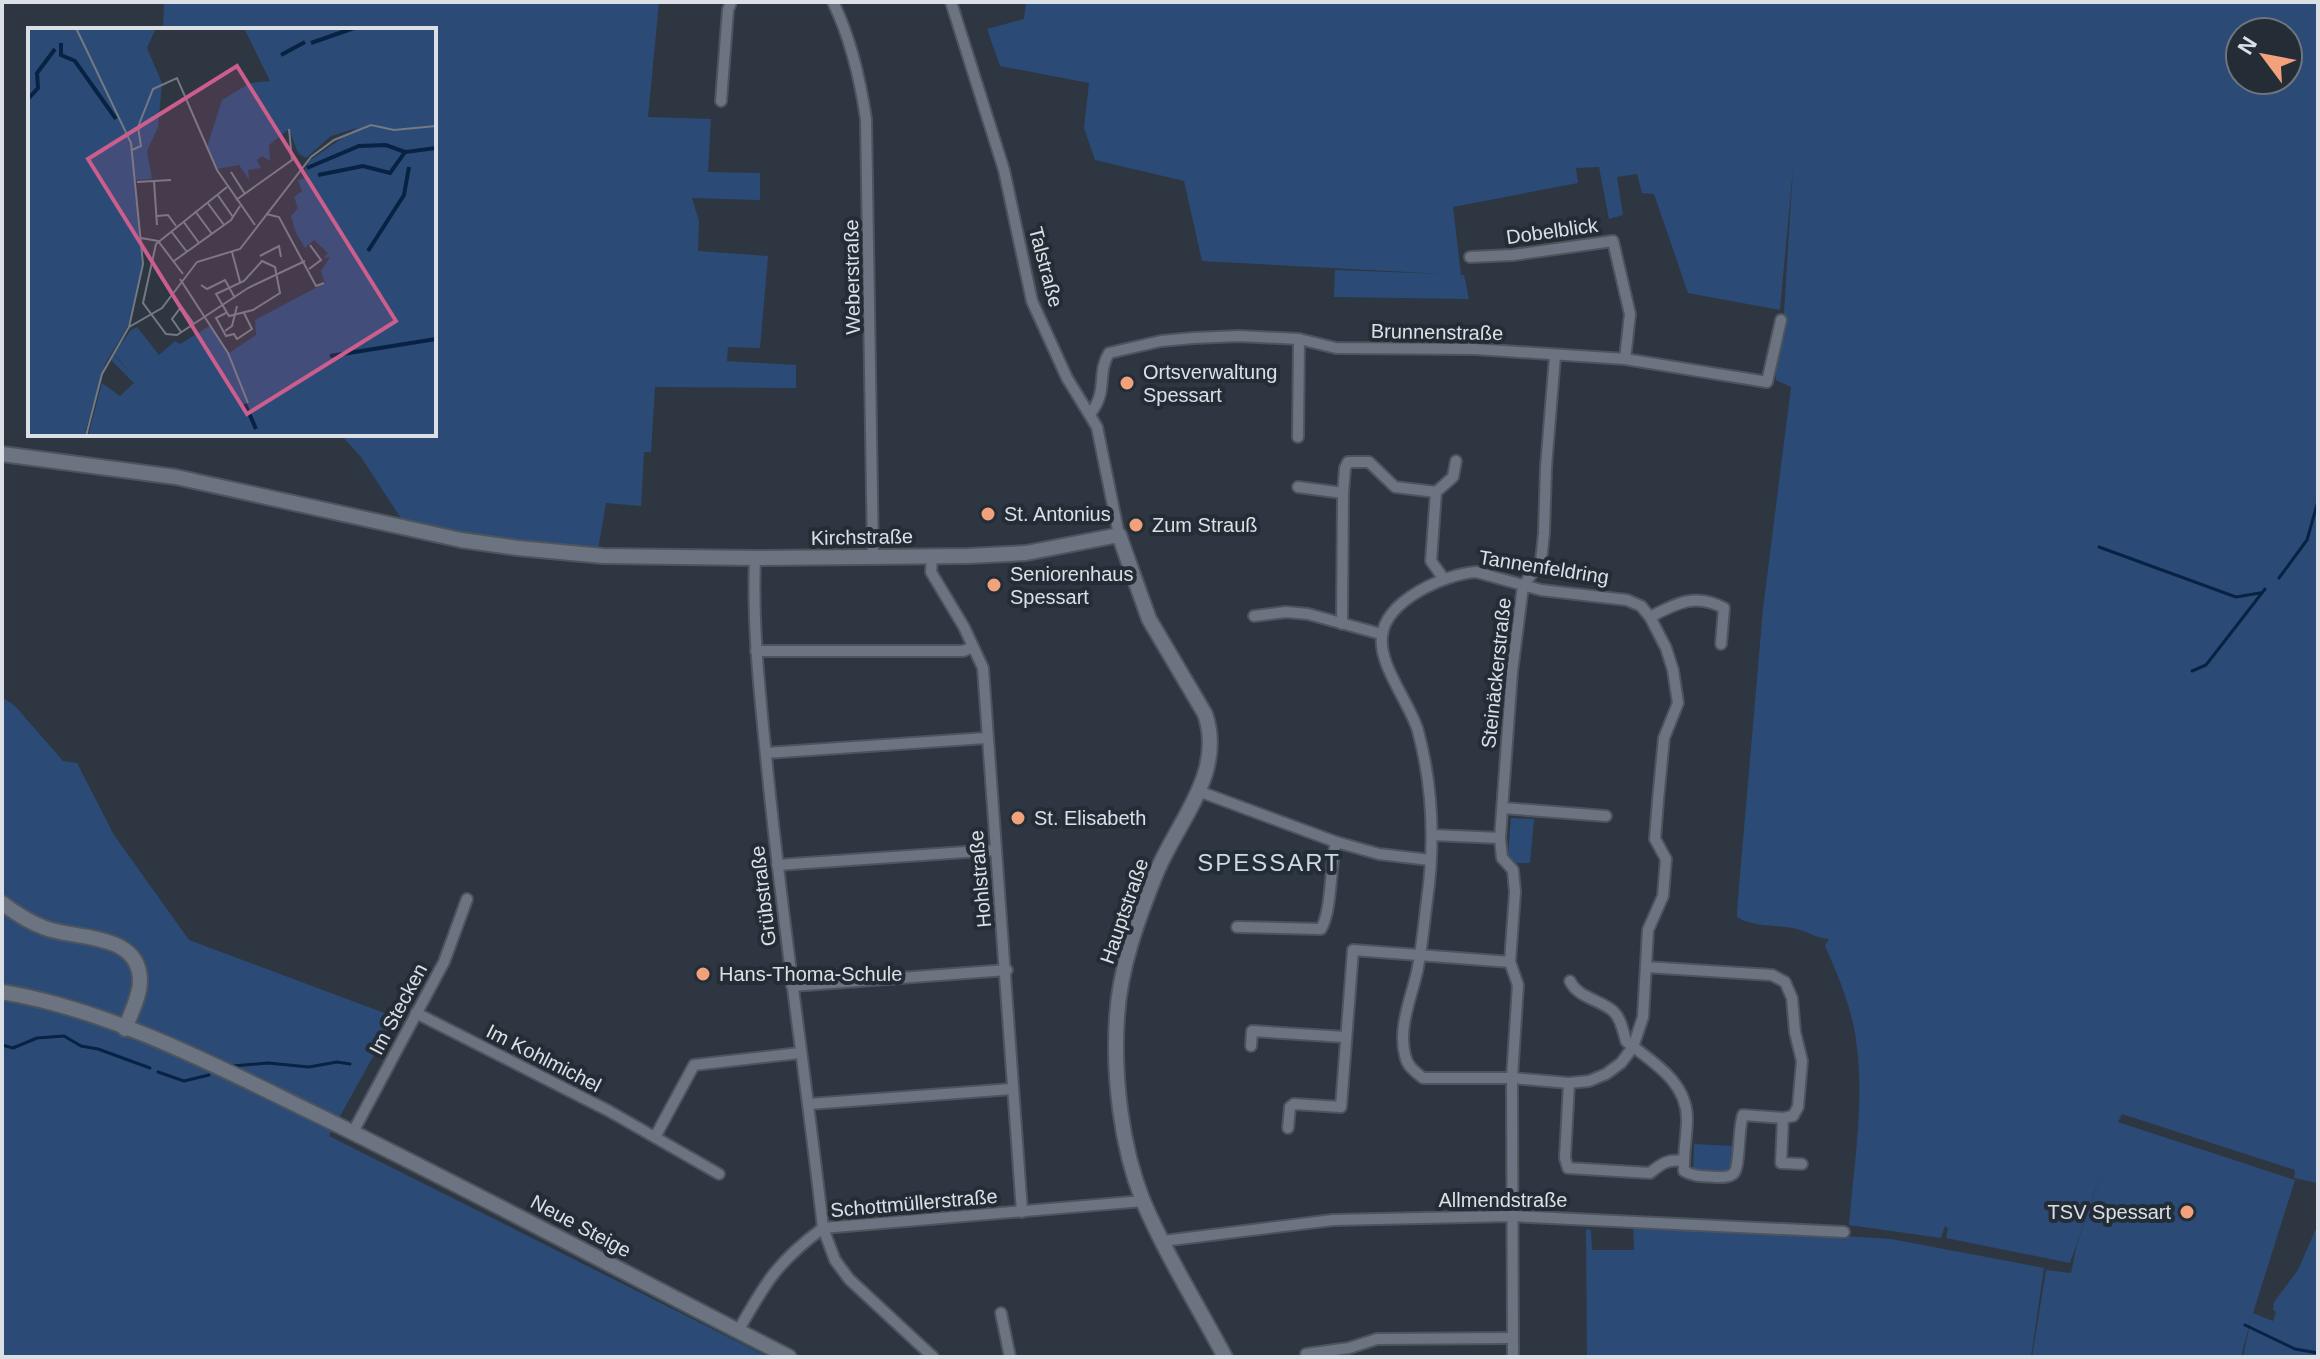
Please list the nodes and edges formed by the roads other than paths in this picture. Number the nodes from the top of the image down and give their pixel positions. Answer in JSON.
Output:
{"nodes":[{"id":1,"x":731,"y":2,"type":"edge"},
{"id":2,"x":833,"y":2,"type":"edge"},
{"id":3,"x":951,"y":2,"type":"edge"},
{"id":4,"x":721,"y":101,"type":"dead end"},
{"id":5,"x":1470,"y":257,"type":"dead end"},
{"id":6,"x":1781,"y":320,"type":"dead end"},
{"id":7,"x":1299,"y":339,"type":"junction"},
{"id":8,"x":1555,"y":356,"type":"junction"},
{"id":9,"x":1625,"y":359,"type":"junction"},
{"id":10,"x":1090,"y":414,"type":"junction"},
{"id":11,"x":1298,"y":437,"type":"dead end"},
{"id":12,"x":2,"y":454,"type":"edge"},
{"id":13,"x":1456,"y":461,"type":"dead end"},
{"id":14,"x":1298,"y":487,"type":"dead end"},
{"id":15,"x":1436,"y":492,"type":"junction"},
{"id":16,"x":1343,"y":493,"type":"junction"},
{"id":17,"x":1119,"y":535,"type":"junction"},
{"id":18,"x":932,"y":556,"type":"junction"},
{"id":19,"x":873,"y":557,"type":"junction"},
{"id":20,"x":755,"y":558,"type":"junction"},
{"id":21,"x":1444,"y":579,"type":"junction"},
{"id":22,"x":1523,"y":586,"type":"junction"},
{"id":23,"x":1254,"y":616,"type":"dead end"},
{"id":24,"x":1650,"y":617,"type":"junction"},
{"id":25,"x":1342,"y":624,"type":"junction"},
{"id":26,"x":1381,"y":634,"type":"junction"},
{"id":27,"x":1721,"y":644,"type":"dead end"},
{"id":28,"x":973,"y":647,"type":"junction"},
{"id":29,"x":756,"y":651,"type":"junction"},
{"id":30,"x":986,"y":738,"type":"junction"},
{"id":31,"x":766,"y":753,"type":"junction"},
{"id":32,"x":1198,"y":791,"type":"junction"},
{"id":33,"x":1503,"y":808,"type":"junction"},
{"id":34,"x":1606,"y":816,"type":"dead end"},
{"id":35,"x":1433,"y":835,"type":"junction"},
{"id":36,"x":1500,"y":838,"type":"junction"},
{"id":37,"x":1336,"y":842,"type":"junction"},
{"id":38,"x":995,"y":850,"type":"junction"},
{"id":39,"x":1430,"y":860,"type":"junction"},
{"id":40,"x":777,"y":865,"type":"junction"},
{"id":41,"x":467,"y":899,"type":"dead end"},
{"id":42,"x":2,"y":903,"type":"edge"},
{"id":43,"x":1237,"y":927,"type":"dead end"},
{"id":44,"x":1419,"y":954,"type":"junction"},
{"id":45,"x":1510,"y":962,"type":"junction"},
{"id":46,"x":1646,"y":967,"type":"junction"},
{"id":47,"x":1007,"y":970,"type":"junction"},
{"id":48,"x":1570,"y":981,"type":"dead end"},
{"id":49,"x":792,"y":986,"type":"junction"},
{"id":50,"x":2,"y":992,"type":"edge"},
{"id":51,"x":416,"y":1013,"type":"junction"},
{"id":52,"x":125,"y":1029,"type":"junction"},
{"id":53,"x":1345,"y":1037,"type":"junction"},
{"id":54,"x":1251,"y":1046,"type":"dead end"},
{"id":55,"x":1633,"y":1047,"type":"junction"},
{"id":56,"x":800,"y":1053,"type":"junction"},
{"id":57,"x":1512,"y":1078,"type":"junction"},
{"id":58,"x":1569,"y":1083,"type":"junction"},
{"id":59,"x":1012,"y":1089,"type":"junction"},
{"id":60,"x":809,"y":1104,"type":"junction"},
{"id":61,"x":1783,"y":1118,"type":"junction"},
{"id":62,"x":1288,"y":1128,"type":"dead end"},
{"id":63,"x":353,"y":1132,"type":"junction"},
{"id":64,"x":655,"y":1137,"type":"junction"},
{"id":65,"x":1684,"y":1161,"type":"junction"},
{"id":66,"x":1802,"y":1164,"type":"dead end"},
{"id":67,"x":719,"y":1174,"type":"dead end"},
{"id":68,"x":1143,"y":1201,"type":"junction"},
{"id":69,"x":1022,"y":1212,"type":"junction"},
{"id":70,"x":1511,"y":1216,"type":"junction"},
{"id":71,"x":823,"y":1228,"type":"junction"},
{"id":72,"x":1844,"y":1232,"type":"dead end"},
{"id":73,"x":1163,"y":1241,"type":"junction"},
{"id":74,"x":1001,"y":1313,"type":"dead end"},
{"id":75,"x":738,"y":1331,"type":"junction"},
{"id":76,"x":1512,"y":1338,"type":"junction"},
{"id":77,"x":1350,"y":1352,"type":"edge"},
{"id":78,"x":1306,"y":1354,"type":"dead end"},
{"id":79,"x":789,"y":1357,"type":"edge"},
{"id":80,"x":933,"y":1357,"type":"edge"},
{"id":81,"x":1010,"y":1357,"type":"edge"},
{"id":82,"x":1225,"y":1357,"type":"edge"},
{"id":83,"x":1513,"y":1357,"type":"edge"}],
"edges":[{"from":1,"to":4,"type":"street"},
{"from":2,"to":19,"type":"street","name":"Weberstraße"},
{"from":3,"to":10,"type":"street","name":"Talstraße"},
{"from":5,"to":9,"type":"street","name":"Dobelblick"},
{"from":6,"to":9,"type":"street","name":"Brunnenstraße"},
{"from":7,"to":8,"type":"street","name":"Brunnenstraße"},
{"from":7,"to":10,"type":"street","name":"Brunnenstraße"},
{"from":7,"to":11,"type":"street"},
{"from":8,"to":9,"type":"street","name":"Brunnenstraße"},
{"from":8,"to":22,"type":"street","name":"Steinäckerstraße"},
{"from":10,"to":17,"type":"street","name":"Talstraße"},
{"from":12,"to":20,"type":"street","name":"Kirchstraße"},
{"from":13,"to":15,"type":"street"},
{"from":14,"to":16,"type":"street"},
{"from":15,"to":16,"type":"street"},
{"from":15,"to":21,"type":"street"},
{"from":16,"to":25,"type":"street"},
{"from":17,"to":18,"type":"street","name":"Kirchstraße"},
{"from":17,"to":32,"type":"street","name":"Hauptstraße"},
{"from":18,"to":19,"type":"street","name":"Kirchstraße"},
{"from":18,"to":28,"type":"street","name":"Hohlstraße"},
{"from":19,"to":20,"type":"street","name":"Kirchstraße"},
{"from":20,"to":29,"type":"street","name":"Grübstraße"},
{"from":21,"to":22,"type":"street","name":"Tannenfeldring"},
{"from":21,"to":26,"type":"street","name":"Tannenfeldring"},
{"from":22,"to":24,"type":"street","name":"Tannenfeldring"},
{"from":22,"to":33,"type":"street","name":"Steinäckerstraße"},
{"from":23,"to":25,"type":"street"},
{"from":24,"to":27,"type":"street"},
{"from":24,"to":46,"type":"street"},
{"from":25,"to":26,"type":"street"},
{"from":26,"to":35,"type":"street"},
{"from":28,"to":29,"type":"street"},
{"from":28,"to":30,"type":"street","name":"Hohlstraße"},
{"from":29,"to":31,"type":"street","name":"Grübstraße"},
{"from":30,"to":31,"type":"street"},
{"from":30,"to":38,"type":"street","name":"Hohlstraße"},
{"from":31,"to":40,"type":"street","name":"Grübstraße"},
{"from":32,"to":37,"type":"street"},
{"from":32,"to":68,"type":"street","name":"Hauptstraße"},
{"from":33,"to":34,"type":"street"},
{"from":33,"to":36,"type":"street","name":"Steinäckerstraße"},
{"from":35,"to":36,"type":"street"},
{"from":35,"to":39,"type":"street"},
{"from":36,"to":45,"type":"street","name":"Steinäckerstraße"},
{"from":37,"to":39,"type":"street"},
{"from":37,"to":43,"type":"street"},
{"from":38,"to":40,"type":"street"},
{"from":38,"to":47,"type":"street","name":"Hohlstraße"},
{"from":39,"to":44,"type":"street"},
{"from":40,"to":49,"type":"street","name":"Grübstraße"},
{"from":41,"to":51,"type":"street","name":"Im Stecken"},
{"from":42,"to":52,"type":"street"},
{"from":44,"to":45,"type":"street"},
{"from":44,"to":53,"type":"street"},
{"from":44,"to":57,"type":"street"},
{"from":45,"to":57,"type":"street","name":"Steinäckerstraße"},
{"from":46,"to":55,"type":"street"},
{"from":46,"to":61,"type":"street"},
{"from":47,"to":49,"type":"street"},
{"from":47,"to":59,"type":"street","name":"Hohlstraße"},
{"from":48,"to":55,"type":"street"},
{"from":49,"to":56,"type":"street","name":"Grübstraße"},
{"from":50,"to":52,"type":"street","name":"Neue Steige"},
{"from":51,"to":63,"type":"street","name":"Im Stecken"},
{"from":51,"to":64,"type":"street","name":"Im Kohlmichel"},
{"from":52,"to":63,"type":"street","name":"Neue Steige"},
{"from":53,"to":54,"type":"street"},
{"from":53,"to":62,"type":"street"},
{"from":55,"to":58,"type":"street"},
{"from":55,"to":65,"type":"street"},
{"from":56,"to":60,"type":"street","name":"Grübstraße"},
{"from":56,"to":64,"type":"street"},
{"from":57,"to":58,"type":"street"},
{"from":57,"to":70,"type":"street","name":"Steinäckerstraße"},
{"from":58,"to":65,"type":"street"},
{"from":59,"to":60,"type":"street"},
{"from":59,"to":69,"type":"street","name":"Hohlstraße"},
{"from":60,"to":71,"type":"street","name":"Grübstraße"},
{"from":61,"to":65,"type":"street"},
{"from":61,"to":66,"type":"street"},
{"from":63,"to":75,"type":"street","name":"Neue Steige"},
{"from":64,"to":67,"type":"street","name":"Im Kohlmichel"},
{"from":68,"to":69,"type":"street","name":"Schottmüllerstraße"},
{"from":68,"to":73,"type":"street","name":"Hauptstraße"},
{"from":69,"to":71,"type":"street","name":"Schottmüllerstraße"},
{"from":70,"to":72,"type":"street","name":"Allmendstraße"},
{"from":70,"to":73,"type":"street","name":"Allmendstraße"},
{"from":70,"to":76,"type":"street","name":"Steinäckerstraße"},
{"from":71,"to":75,"type":"street","name":"Schottmüllerstraße"},
{"from":71,"to":80,"type":"street","name":"Grübstraße"},
{"from":73,"to":82,"type":"street","name":"Hauptstraße"},
{"from":74,"to":81,"type":"street"},
{"from":75,"to":79,"type":"street","name":"Neue Steige"},
{"from":76,"to":77,"type":"street"},
{"from":76,"to":83,"type":"street","name":"Steinäckerstraße"},
{"from":77,"to":78,"type":"street"}]}
